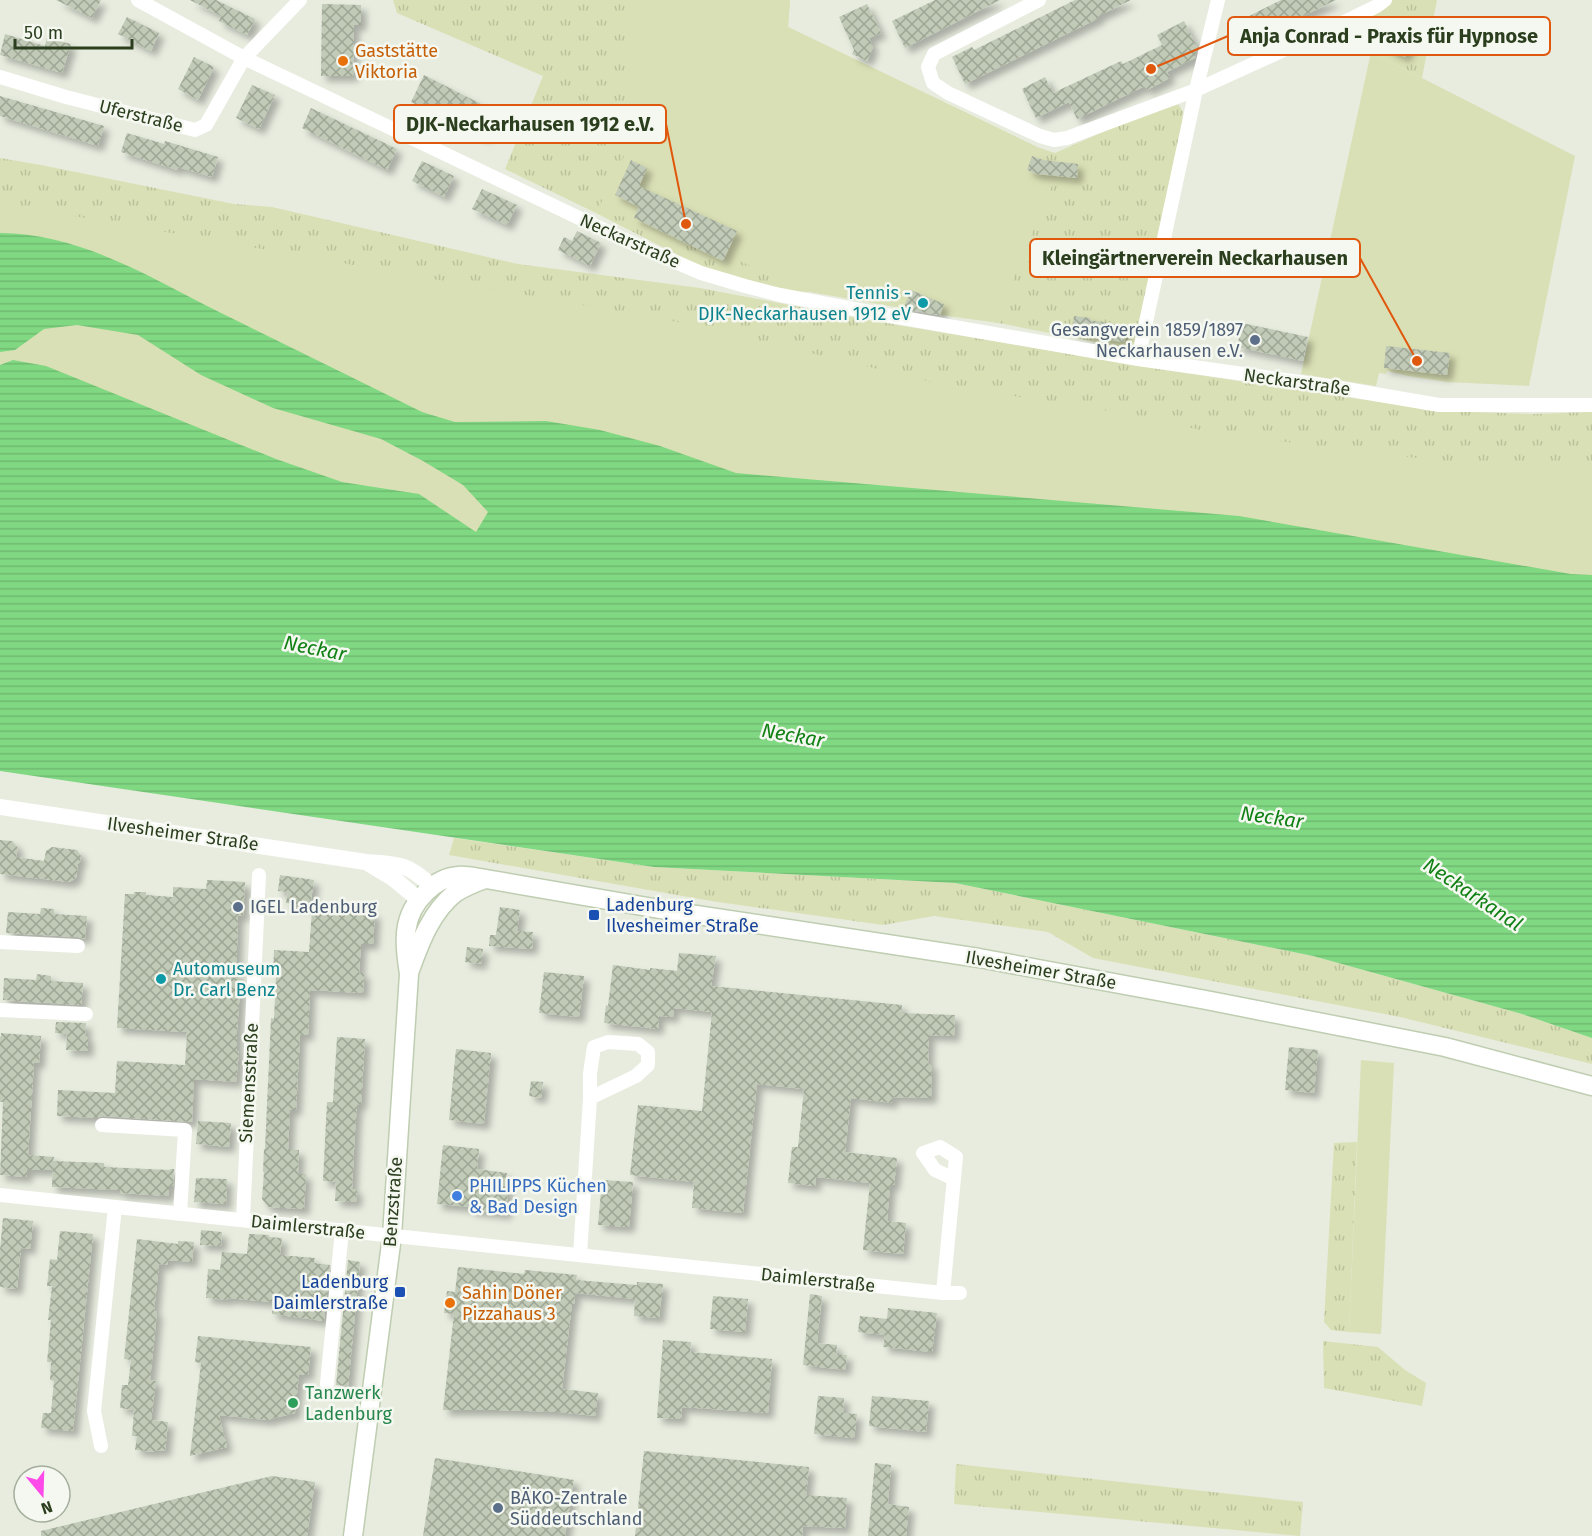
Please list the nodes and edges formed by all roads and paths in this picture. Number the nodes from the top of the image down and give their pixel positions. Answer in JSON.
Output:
{"nodes":[{"id":1,"x":138,"y":0,"type":"edge"},
{"id":2,"x":300,"y":0,"type":"edge"},
{"id":3,"x":1039,"y":0,"type":"edge"},
{"id":4,"x":1218,"y":0,"type":"edge"},
{"id":5,"x":1385,"y":0,"type":"edge"},
{"id":6,"x":156,"y":4,"type":"edge"},
{"id":7,"x":244,"y":58,"type":"junction"},
{"id":8,"x":0,"y":77,"type":"edge"},
{"id":9,"x":1196,"y":90,"type":"junction"},
{"id":10,"x":1138,"y":359,"type":"junction"},
{"id":11,"x":1592,"y":405,"type":"edge"},
{"id":12,"x":0,"y":807,"type":"edge"},
{"id":13,"x":366,"y":862,"type":"junction"},
{"id":14,"x":259,"y":874,"type":"dead end"},
{"id":15,"x":486,"y":879,"type":"junction"},
{"id":16,"x":431,"y":886,"type":"junction"},
{"id":17,"x":418,"y":899,"type":"junction"},
{"id":18,"x":441,"y":907,"type":"junction"},
{"id":19,"x":0,"y":942,"type":"edge"},
{"id":20,"x":78,"y":946,"type":"dead end"},
{"id":21,"x":409,"y":974,"type":"junction"},
{"id":22,"x":0,"y":1010,"type":"edge"},
{"id":23,"x":86,"y":1014,"type":"dead end"},
{"id":24,"x":1592,"y":1086,"type":"edge"},
{"id":25,"x":590,"y":1098,"type":"junction"},
{"id":26,"x":102,"y":1125,"type":"dead end"},
{"id":27,"x":954,"y":1179,"type":"dead end"},
{"id":28,"x":0,"y":1195,"type":"edge"},
{"id":29,"x":115,"y":1207,"type":"junction"},
{"id":30,"x":180,"y":1214,"type":"junction"},
{"id":31,"x":243,"y":1220,"type":"junction"},
{"id":32,"x":342,"y":1230,"type":"junction"},
{"id":33,"x":392,"y":1236,"type":"junction"},
{"id":34,"x":580,"y":1255,"type":"junction"},
{"id":35,"x":943,"y":1293,"type":"junction"},
{"id":36,"x":960,"y":1293,"type":"dead end"},
{"id":37,"x":327,"y":1383,"type":"dead end"},
{"id":38,"x":101,"y":1446,"type":"dead end"},
{"id":39,"x":353,"y":1536,"type":"edge"}],
"edges":[{"from":1,"to":6,"type":"street","name":"Neckarstraße"},
{"from":2,"to":7,"type":"street","name":"Uferstraße"},
{"from":3,"to":9,"type":"street"},
{"from":4,"to":9,"type":"street"},
{"from":5,"to":9,"type":"street"},
{"from":6,"to":7,"type":"street","name":"Neckarstraße"},
{"from":7,"to":8,"type":"street","name":"Uferstraße"},
{"from":7,"to":10,"type":"street","name":"Neckarstraße"},
{"from":9,"to":10,"type":"street"},
{"from":10,"to":11,"type":"street","name":"Neckarstraße"},
{"from":12,"to":13,"type":"street","name":"Ilvesheimer Straße"},
{"from":13,"to":16,"type":"street","name":"Ilvesheimer Straße"},
{"from":13,"to":17,"type":"street","name":"Ilvesheimer Straße"},
{"from":14,"to":31,"type":"street","name":"Siemensstraße"},
{"from":15,"to":16,"type":"main road","name":"Benzstraße"},
{"from":15,"to":18,"type":"main road","name":"Benzstraße"},
{"from":15,"to":24,"type":"main road","name":"Ilvesheimer Straße"},
{"from":16,"to":17,"type":"main road","name":"Benzstraße"},
{"from":16,"to":18,"type":"main road","name":"Ilvesheimer Straße"},
{"from":17,"to":18,"type":"main road","name":"Ilvesheimer Straße"},
{"from":17,"to":21,"type":"main road","name":"Benzstraße"},
{"from":18,"to":21,"type":"main road","name":"Benzstraße"},
{"from":19,"to":20,"type":"street"},
{"from":21,"to":33,"type":"main road","name":"Benzstraße"},
{"from":22,"to":23,"type":"street"},
{"from":25,"to":25,"type":"street"},
{"from":25,"to":34,"type":"street"},
{"from":26,"to":30,"type":"street"},
{"from":27,"to":35,"type":"street"},
{"from":28,"to":29,"type":"street","name":"Daimlerstraße"},
{"from":29,"to":30,"type":"street","name":"Daimlerstraße"},
{"from":29,"to":38,"type":"street"},
{"from":30,"to":31,"type":"street","name":"Daimlerstraße"},
{"from":31,"to":32,"type":"street","name":"Daimlerstraße"},
{"from":32,"to":33,"type":"street","name":"Daimlerstraße"},
{"from":32,"to":37,"type":"street"},
{"from":33,"to":34,"type":"street","name":"Daimlerstraße"},
{"from":33,"to":39,"type":"main road","name":"Benzstraße"},
{"from":34,"to":35,"type":"street","name":"Daimlerstraße"},
{"from":35,"to":36,"type":"street","name":"Daimlerstraße"}]}
